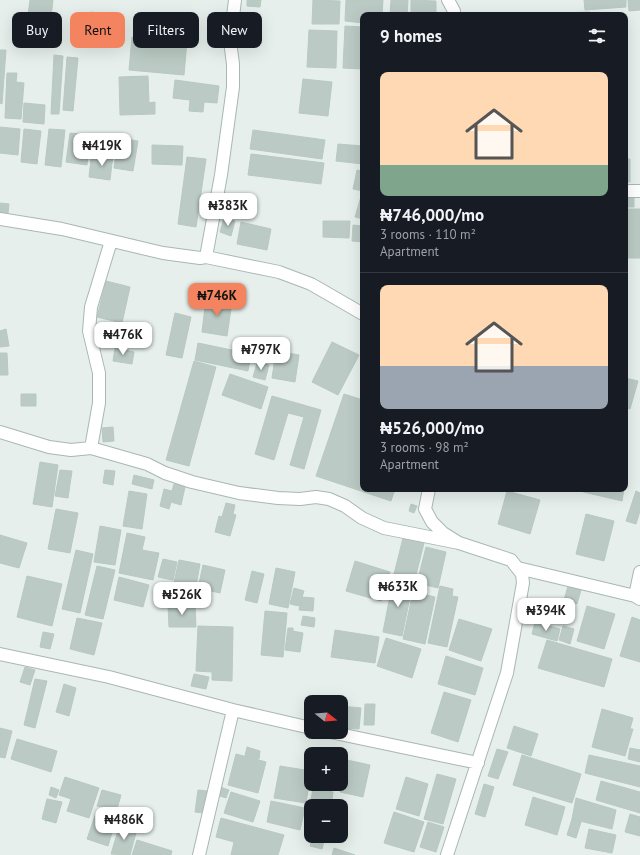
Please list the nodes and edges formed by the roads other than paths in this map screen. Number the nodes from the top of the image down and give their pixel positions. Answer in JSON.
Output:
{"nodes":[{"id":1,"x":235,"y":0,"type":"edge"},
{"id":2,"x":448,"y":0,"type":"edge"},
{"id":3,"x":454,"y":12,"type":"edge"},
{"id":4,"x":0,"y":219,"type":"edge"},
{"id":5,"x":111,"y":240,"type":"junction"},
{"id":6,"x":206,"y":257,"type":"junction"},
{"id":7,"x":360,"y":312,"type":"edge"},
{"id":8,"x":0,"y":432,"type":"edge"},
{"id":9,"x":91,"y":448,"type":"junction"},
{"id":10,"x":428,"y":492,"type":"edge"},
{"id":11,"x":459,"y":543,"type":"junction"},
{"id":12,"x":518,"y":568,"type":"junction"},
{"id":13,"x":640,"y":572,"type":"edge"},
{"id":14,"x":637,"y":597,"type":"edge"},
{"id":15,"x":0,"y":654,"type":"edge"},
{"id":16,"x":233,"y":710,"type":"junction"},
{"id":17,"x":304,"y":726,"type":"edge"},
{"id":18,"x":348,"y":736,"type":"edge"},
{"id":19,"x":478,"y":763,"type":"junction"},
{"id":20,"x":199,"y":855,"type":"edge"},
{"id":21,"x":447,"y":855,"type":"edge"}],
"edges":[{"from":1,"to":6,"type":"street"},
{"from":2,"to":3,"type":"street"},
{"from":4,"to":5,"type":"street"},
{"from":5,"to":6,"type":"street"},
{"from":5,"to":9,"type":"street"},
{"from":6,"to":7,"type":"street"},
{"from":8,"to":9,"type":"street"},
{"from":9,"to":11,"type":"street"},
{"from":10,"to":11,"type":"street"},
{"from":11,"to":12,"type":"street"},
{"from":12,"to":14,"type":"street"},
{"from":12,"to":19,"type":"street"},
{"from":13,"to":14,"type":"street"},
{"from":15,"to":16,"type":"street"},
{"from":16,"to":17,"type":"street"},
{"from":16,"to":20,"type":"street"},
{"from":18,"to":19,"type":"street"},
{"from":19,"to":21,"type":"street"}]}
